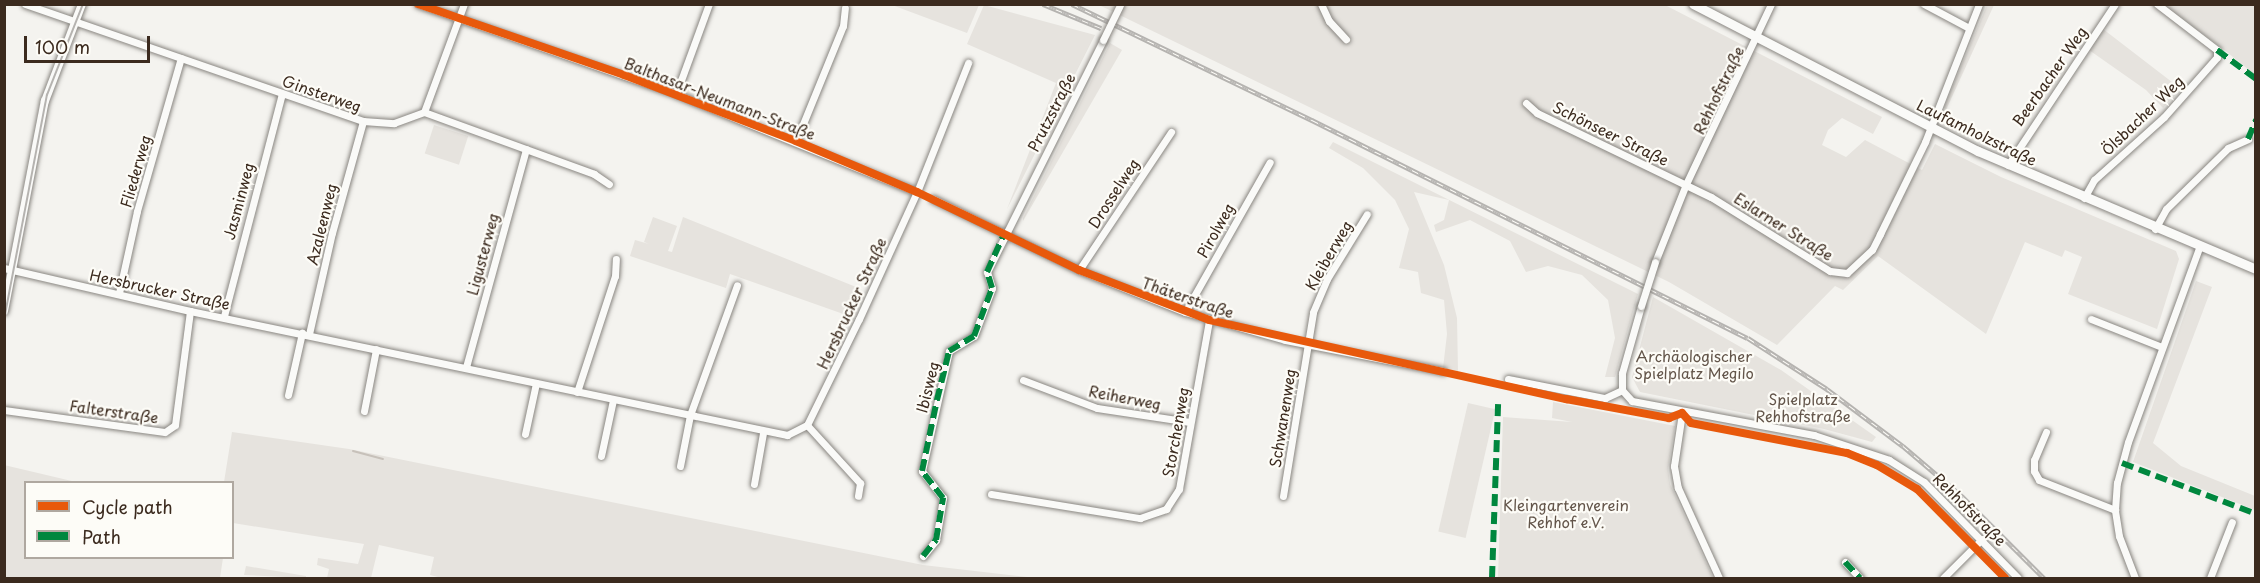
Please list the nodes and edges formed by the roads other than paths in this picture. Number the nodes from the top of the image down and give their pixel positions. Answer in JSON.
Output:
{"nodes":[{"id":1,"x":25,"y":4,"type":"edge"},
{"id":2,"x":82,"y":4,"type":"edge"},
{"id":3,"x":418,"y":4,"type":"edge"},
{"id":4,"x":464,"y":4,"type":"edge"},
{"id":5,"x":709,"y":4,"type":"edge"},
{"id":6,"x":1322,"y":4,"type":"edge"},
{"id":7,"x":1693,"y":4,"type":"edge"},
{"id":8,"x":1772,"y":4,"type":"edge"},
{"id":9,"x":1924,"y":4,"type":"edge"},
{"id":10,"x":1979,"y":4,"type":"edge"},
{"id":11,"x":2115,"y":4,"type":"edge"},
{"id":12,"x":2157,"y":4,"type":"edge"},
{"id":13,"x":1120,"y":5,"type":"edge"},
{"id":14,"x":845,"y":8,"type":"dead end"},
{"id":15,"x":459,"y":19,"type":"junction"},
{"id":16,"x":74,"y":22,"type":"junction"},
{"id":17,"x":1969,"y":28,"type":"junction"},
{"id":18,"x":1758,"y":38,"type":"junction"},
{"id":19,"x":1346,"y":39,"type":"dead end"},
{"id":20,"x":181,"y":58,"type":"junction"},
{"id":21,"x":968,"y":63,"type":"dead end"},
{"id":22,"x":282,"y":93,"type":"junction"},
{"id":23,"x":676,"y":94,"type":"junction"},
{"id":24,"x":1526,"y":103,"type":"dead end"},
{"id":25,"x":424,"y":112,"type":"junction"},
{"id":26,"x":363,"y":121,"type":"junction"},
{"id":27,"x":1930,"y":127,"type":"junction"},
{"id":28,"x":1171,"y":132,"type":"dead end"},
{"id":29,"x":2248,"y":139,"type":"dead end"},
{"id":30,"x":796,"y":141,"type":"junction"},
{"id":31,"x":526,"y":149,"type":"junction"},
{"id":32,"x":1270,"y":162,"type":"dead end"},
{"id":33,"x":2008,"y":165,"type":"junction"},
{"id":34,"x":609,"y":184,"type":"dead end"},
{"id":35,"x":1686,"y":184,"type":"junction"},
{"id":36,"x":917,"y":192,"type":"junction"},
{"id":37,"x":2084,"y":198,"type":"junction"},
{"id":38,"x":933,"y":199,"type":"dead end"},
{"id":39,"x":1367,"y":214,"type":"dead end"},
{"id":40,"x":2155,"y":229,"type":"junction"},
{"id":41,"x":1005,"y":232,"type":"junction"},
{"id":42,"x":2199,"y":248,"type":"junction"},
{"id":43,"x":616,"y":259,"type":"dead end"},
{"id":44,"x":8,"y":269,"type":"edge"},
{"id":45,"x":2256,"y":269,"type":"edge"},
{"id":46,"x":1079,"y":270,"type":"junction"},
{"id":47,"x":737,"y":285,"type":"dead end"},
{"id":48,"x":119,"y":293,"type":"junction"},
{"id":49,"x":4,"y":311,"type":"edge"},
{"id":50,"x":190,"y":311,"type":"junction"},
{"id":51,"x":1185,"y":312,"type":"junction"},
{"id":52,"x":224,"y":316,"type":"junction"},
{"id":53,"x":2091,"y":319,"type":"dead end"},
{"id":54,"x":1209,"y":320,"type":"junction"},
{"id":55,"x":306,"y":334,"type":"junction"},
{"id":56,"x":1308,"y":344,"type":"junction"},
{"id":57,"x":2162,"y":347,"type":"junction"},
{"id":58,"x":376,"y":349,"type":"junction"},
{"id":59,"x":466,"y":367,"type":"junction"},
{"id":60,"x":1443,"y":371,"type":"dead end"},
{"id":61,"x":1508,"y":379,"type":"dead end"},
{"id":62,"x":1023,"y":380,"type":"dead end"},
{"id":63,"x":536,"y":383,"type":"junction"},
{"id":64,"x":1622,"y":390,"type":"junction"},
{"id":65,"x":577,"y":392,"type":"junction"},
{"id":66,"x":288,"y":395,"type":"dead end"},
{"id":67,"x":614,"y":400,"type":"junction"},
{"id":68,"x":4,"y":410,"type":"edge"},
{"id":69,"x":364,"y":411,"type":"dead end"},
{"id":70,"x":1682,"y":413,"type":"junction"},
{"id":71,"x":690,"y":415,"type":"junction"},
{"id":72,"x":1190,"y":422,"type":"junction"},
{"id":73,"x":807,"y":425,"type":"junction"},
{"id":74,"x":2046,"y":432,"type":"dead end"},
{"id":75,"x":763,"y":433,"type":"junction"},
{"id":76,"x":525,"y":434,"type":"dead end"},
{"id":77,"x":602,"y":456,"type":"dead end"},
{"id":78,"x":680,"y":466,"type":"dead end"},
{"id":79,"x":754,"y":484,"type":"dead end"},
{"id":80,"x":991,"y":494,"type":"dead end"},
{"id":81,"x":858,"y":496,"type":"dead end"},
{"id":82,"x":1283,"y":496,"type":"dead end"},
{"id":83,"x":2115,"y":510,"type":"junction"},
{"id":84,"x":2232,"y":522,"type":"dead end"},
{"id":85,"x":1982,"y":539,"type":"junction"},
{"id":86,"x":923,"y":556,"type":"dead end"},
{"id":87,"x":1845,"y":562,"type":"dead end"},
{"id":88,"x":1719,"y":579,"type":"edge"},
{"id":89,"x":1860,"y":579,"type":"edge"},
{"id":90,"x":1943,"y":579,"type":"edge"},
{"id":91,"x":2018,"y":579,"type":"edge"},
{"id":92,"x":2135,"y":579,"type":"edge"},
{"id":93,"x":2210,"y":579,"type":"edge"}],
"edges":[{"from":1,"to":16,"type":"street","name":"Ginsterweg"},
{"from":2,"to":16,"type":"street"},
{"from":3,"to":15,"type":"street","name":"Balthasar-Neumann-Straße"},
{"from":4,"to":15,"type":"street"},
{"from":5,"to":23,"type":"street"},
{"from":6,"to":19,"type":"street"},
{"from":7,"to":18,"type":"main road","name":"Laufamholzstraße"},
{"from":8,"to":18,"type":"street","name":"Rehhofstraße"},
{"from":9,"to":17,"type":"street"},
{"from":10,"to":17,"type":"street","name":"Eslarner Straße"},
{"from":11,"to":33,"type":"street","name":"Beerbacher Weg"},
{"from":12,"to":37,"type":"street","name":"Ölsbacher Weg"},
{"from":13,"to":41,"type":"street","name":"Prutzstraße","bridge":true},
{"from":14,"to":30,"type":"street"},
{"from":15,"to":23,"type":"street","name":"Balthasar-Neumann-Straße"},
{"from":15,"to":25,"type":"street"},
{"from":16,"to":20,"type":"street","name":"Ginsterweg"},
{"from":16,"to":44,"type":"street"},
{"from":17,"to":27,"type":"street","name":"Eslarner Straße"},
{"from":18,"to":27,"type":"main road","name":"Laufamholzstraße"},
{"from":18,"to":35,"type":"street","name":"Rehhofstraße"},
{"from":20,"to":22,"type":"street","name":"Ginsterweg"},
{"from":20,"to":48,"type":"street","name":"Fliederweg"},
{"from":21,"to":36,"type":"street","name":"Hersbrucker Straße"},
{"from":22,"to":26,"type":"street","name":"Ginsterweg"},
{"from":22,"to":52,"type":"street","name":"Jasminweg"},
{"from":23,"to":30,"type":"street","name":"Balthasar-Neumann-Straße"},
{"from":24,"to":35,"type":"street","name":"Schönseer Straße"},
{"from":25,"to":26,"type":"street","name":"Ginsterweg"},
{"from":25,"to":31,"type":"street"},
{"from":26,"to":55,"type":"street","name":"Azaleenweg"},
{"from":27,"to":33,"type":"main road","name":"Laufamholzstraße"},
{"from":27,"to":35,"type":"street","name":"Eslarner Straße"},
{"from":28,"to":46,"type":"street","name":"Drosselweg"},
{"from":29,"to":40,"type":"street"},
{"from":30,"to":36,"type":"street","name":"Balthasar-Neumann-Straße"},
{"from":31,"to":34,"type":"street"},
{"from":31,"to":59,"type":"street","name":"Ligusterweg"},
{"from":32,"to":51,"type":"street","name":"Pirolweg"},
{"from":33,"to":37,"type":"main road","name":"Laufamholzstraße"},
{"from":35,"to":64,"type":"street","name":"Rehhofstraße","bridge":true},
{"from":36,"to":73,"type":"street","name":"Hersbrucker Straße"},
{"from":37,"to":40,"type":"main road","name":"Laufamholzstraße"},
{"from":38,"to":41,"type":"street"},
{"from":39,"to":56,"type":"street","name":"Kleiberweg"},
{"from":40,"to":42,"type":"main road","name":"Laufamholzstraße"},
{"from":41,"to":46,"type":"street","name":"Thäterstraße"},
{"from":41,"to":86,"type":"street","name":"Ibisweg"},
{"from":42,"to":45,"type":"main road","name":"Laufamholzstraße"},
{"from":42,"to":57,"type":"street"},
{"from":43,"to":65,"type":"street"},
{"from":44,"to":48,"type":"street","name":"Hersbrucker Straße"},
{"from":44,"to":49,"type":"street"},
{"from":46,"to":51,"type":"street","name":"Thäterstraße"},
{"from":47,"to":71,"type":"street"},
{"from":48,"to":50,"type":"street","name":"Hersbrucker Straße"},
{"from":50,"to":52,"type":"street","name":"Hersbrucker Straße"},
{"from":50,"to":68,"type":"street","name":"Falterstraße"},
{"from":51,"to":54,"type":"street","name":"Thäterstraße"},
{"from":52,"to":55,"type":"street","name":"Hersbrucker Straße"},
{"from":53,"to":57,"type":"street"},
{"from":54,"to":56,"type":"street","name":"Thäterstraße"},
{"from":54,"to":72,"type":"street","name":"Storchenweg"},
{"from":55,"to":58,"type":"street","name":"Hersbrucker Straße"},
{"from":55,"to":66,"type":"street"},
{"from":56,"to":60,"type":"street","name":"Thäterstraße"},
{"from":56,"to":82,"type":"street","name":"Schwanenweg"},
{"from":57,"to":83,"type":"street"},
{"from":58,"to":59,"type":"street","name":"Hersbrucker Straße"},
{"from":58,"to":69,"type":"street"},
{"from":59,"to":63,"type":"street","name":"Hersbrucker Straße"},
{"from":61,"to":64,"type":"street"},
{"from":62,"to":72,"type":"street","name":"Reiherweg"},
{"from":63,"to":65,"type":"street","name":"Hersbrucker Straße"},
{"from":63,"to":76,"type":"street"},
{"from":64,"to":70,"type":"street","name":"Rehhofstraße"},
{"from":65,"to":67,"type":"street","name":"Hersbrucker Straße"},
{"from":67,"to":71,"type":"street","name":"Hersbrucker Straße"},
{"from":67,"to":77,"type":"street"},
{"from":70,"to":85,"type":"street","name":"Rehhofstraße"},
{"from":70,"to":88,"type":"street"},
{"from":71,"to":75,"type":"street","name":"Hersbrucker Straße"},
{"from":71,"to":78,"type":"street"},
{"from":72,"to":80,"type":"street","name":"Storchenweg"},
{"from":73,"to":75,"type":"street","name":"Hersbrucker Straße"},
{"from":73,"to":81,"type":"street"},
{"from":74,"to":83,"type":"street"},
{"from":75,"to":79,"type":"street"},
{"from":83,"to":92,"type":"street"},
{"from":84,"to":93,"type":"street"},
{"from":85,"to":90,"type":"street"},
{"from":85,"to":91,"type":"street","name":"Rehhofstraße"},
{"from":87,"to":89,"type":"street"}]}
